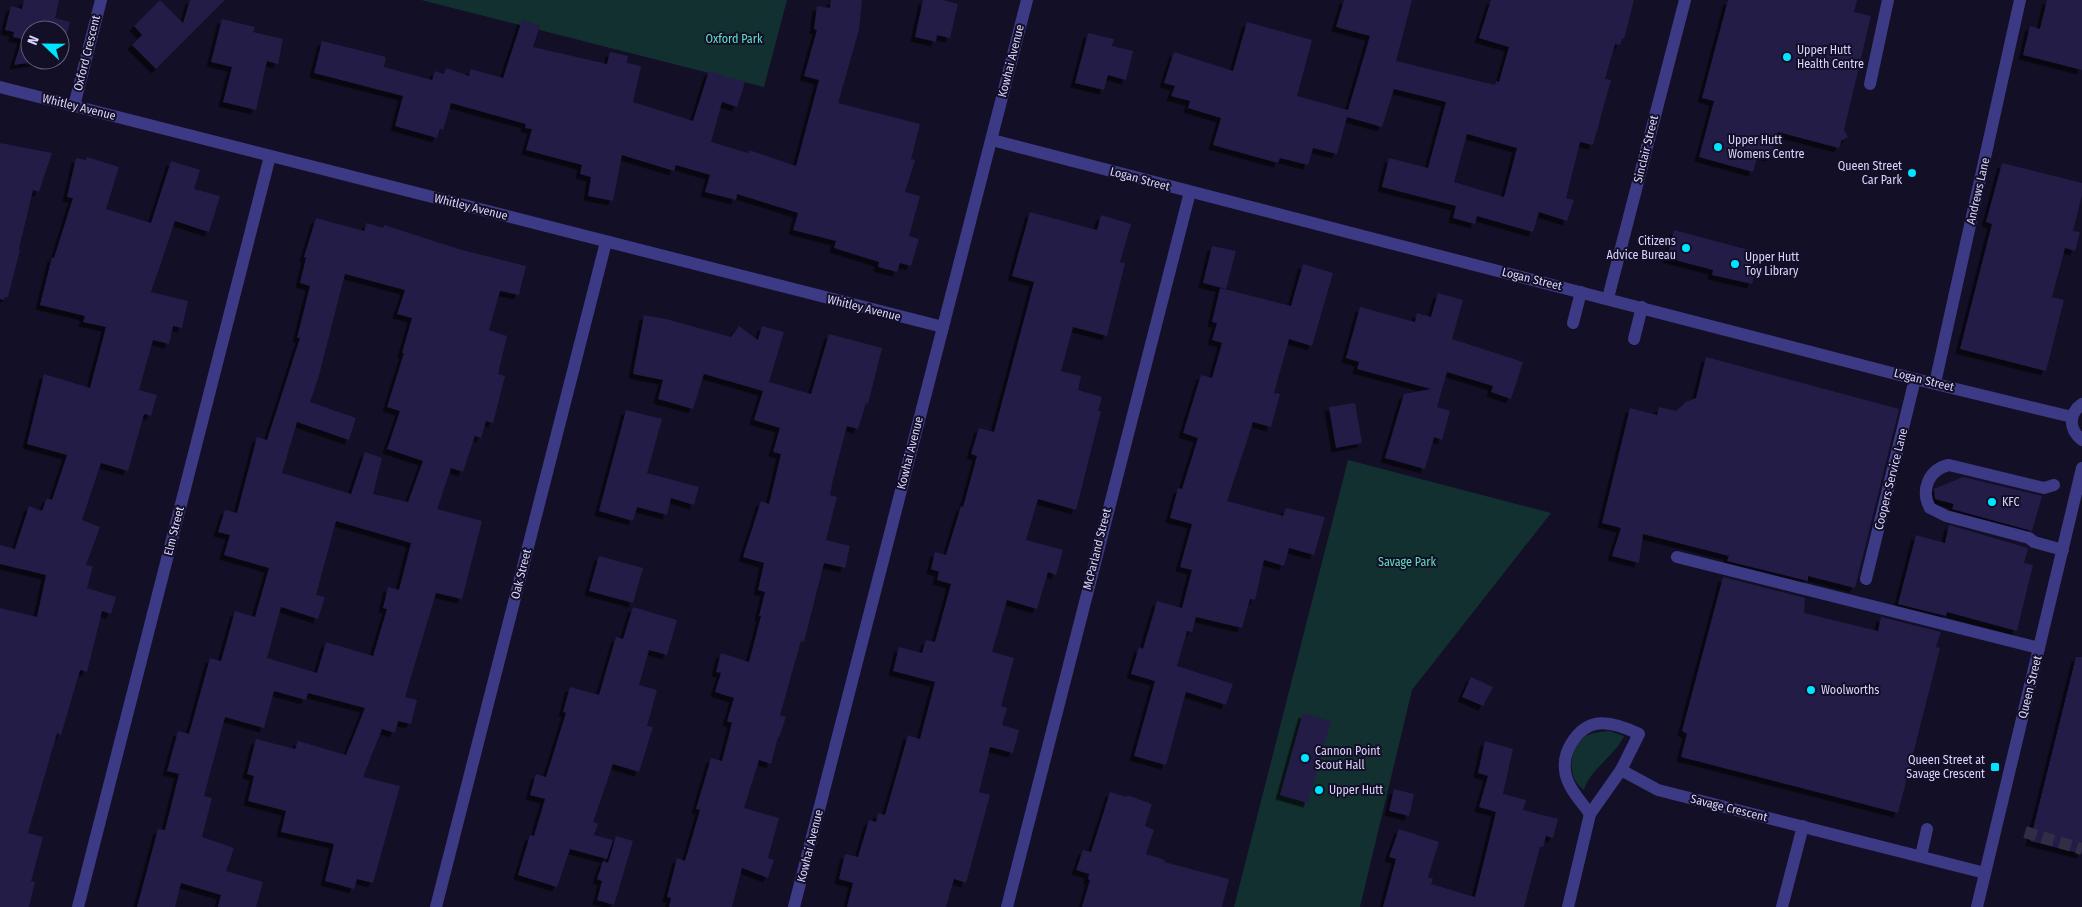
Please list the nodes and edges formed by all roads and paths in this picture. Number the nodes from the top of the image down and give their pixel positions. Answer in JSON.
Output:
{"nodes":[{"id":1,"x":101,"y":0,"type":"edge"},
{"id":2,"x":1027,"y":0,"type":"edge"},
{"id":3,"x":1685,"y":0,"type":"edge"},
{"id":4,"x":1888,"y":0,"type":"edge"},
{"id":5,"x":2020,"y":0,"type":"edge"},
{"id":6,"x":1870,"y":84,"type":"dead end"},
{"id":7,"x":0,"y":87,"type":"edge"},
{"id":8,"x":74,"y":106,"type":"junction"},
{"id":9,"x":992,"y":140,"type":"junction"},
{"id":10,"x":270,"y":156,"type":"junction"},
{"id":11,"x":1190,"y":192,"type":"junction"},
{"id":12,"x":606,"y":242,"type":"junction"},
{"id":13,"x":1581,"y":292,"type":"junction"},
{"id":14,"x":1608,"y":298,"type":"junction"},
{"id":15,"x":1642,"y":307,"type":"junction"},
{"id":16,"x":1573,"y":323,"type":"dead end"},
{"id":17,"x":943,"y":327,"type":"junction"},
{"id":18,"x":1634,"y":339,"type":"dead end"},
{"id":19,"x":1915,"y":378,"type":"junction"},
{"id":20,"x":1935,"y":383,"type":"junction"},
{"id":21,"x":2082,"y":404,"type":"edge"},
{"id":22,"x":2072,"y":417,"type":"junction"},
{"id":23,"x":2082,"y":440,"type":"edge"},
{"id":24,"x":2082,"y":468,"type":"edge"},
{"id":25,"x":2076,"y":490,"type":"junction"},
{"id":26,"x":2063,"y":550,"type":"junction"},
{"id":27,"x":1677,"y":557,"type":"dead end"},
{"id":28,"x":1866,"y":579,"type":"dead end"},
{"id":29,"x":2039,"y":648,"type":"junction"},
{"id":30,"x":1621,"y":770,"type":"junction"},
{"id":31,"x":1590,"y":814,"type":"junction"},
{"id":32,"x":1803,"y":826,"type":"junction"},
{"id":33,"x":1927,"y":829,"type":"dead end"},
{"id":34,"x":1921,"y":856,"type":"junction"},
{"id":35,"x":1985,"y":873,"type":"junction"},
{"id":36,"x":78,"y":907,"type":"edge"},
{"id":37,"x":436,"y":907,"type":"edge"},
{"id":38,"x":794,"y":907,"type":"edge"},
{"id":39,"x":1007,"y":907,"type":"edge"},
{"id":40,"x":1568,"y":907,"type":"edge"},
{"id":41,"x":1782,"y":907,"type":"edge"},
{"id":42,"x":1977,"y":907,"type":"edge"}],
"edges":[{"from":1,"to":8,"type":"street","name":"Oxford Crescent"},
{"from":2,"to":9,"type":"street","name":"Kowhai Avenue"},
{"from":3,"to":14,"type":"street","name":"Sinclair Street"},
{"from":4,"to":6,"type":"street"},
{"from":5,"to":20,"type":"street","name":"Andrews Lane"},
{"from":7,"to":8,"type":"street","name":"Whitley Avenue"},
{"from":8,"to":10,"type":"street","name":"Whitley Avenue"},
{"from":9,"to":11,"type":"street","name":"Logan Street"},
{"from":9,"to":17,"type":"street","name":"Kowhai Avenue"},
{"from":10,"to":12,"type":"street","name":"Whitley Avenue"},
{"from":10,"to":36,"type":"street","name":"Elm Street"},
{"from":11,"to":13,"type":"street","name":"Logan Street"},
{"from":11,"to":39,"type":"street","name":"McParland Street"},
{"from":12,"to":17,"type":"street","name":"Whitley Avenue"},
{"from":12,"to":37,"type":"street","name":"Oak Street"},
{"from":13,"to":14,"type":"street","name":"Logan Street"},
{"from":13,"to":16,"type":"street"},
{"from":14,"to":15,"type":"street","name":"Logan Street"},
{"from":15,"to":18,"type":"street"},
{"from":15,"to":19,"type":"street","name":"Logan Street"},
{"from":17,"to":38,"type":"street","name":"Kowhai Avenue"},
{"from":19,"to":20,"type":"street","name":"Logan Street"},
{"from":19,"to":28,"type":"street","name":"Coopers Service Lane"},
{"from":20,"to":22,"type":"street","name":"Logan Street"},
{"from":21,"to":22,"type":"street"},
{"from":22,"to":23,"type":"street"},
{"from":24,"to":25,"type":"street","name":"Queen Street"},
{"from":25,"to":26,"type":"street","name":"Queen Street"},
{"from":25,"to":26,"type":"street"},
{"from":26,"to":29,"type":"street","name":"Queen Street"},
{"from":27,"to":29,"type":"street"},
{"from":29,"to":35,"type":"street","name":"Queen Street"},
{"from":30,"to":31,"type":"street"},
{"from":30,"to":31,"type":"street"},
{"from":30,"to":32,"type":"street","name":"Savage Crescent"},
{"from":31,"to":40,"type":"street"},
{"from":32,"to":34,"type":"street","name":"Savage Crescent"},
{"from":32,"to":41,"type":"street"},
{"from":33,"to":34,"type":"street"},
{"from":34,"to":35,"type":"street","name":"Savage Crescent"},
{"from":35,"to":42,"type":"street","name":"Queen Street"}]}
